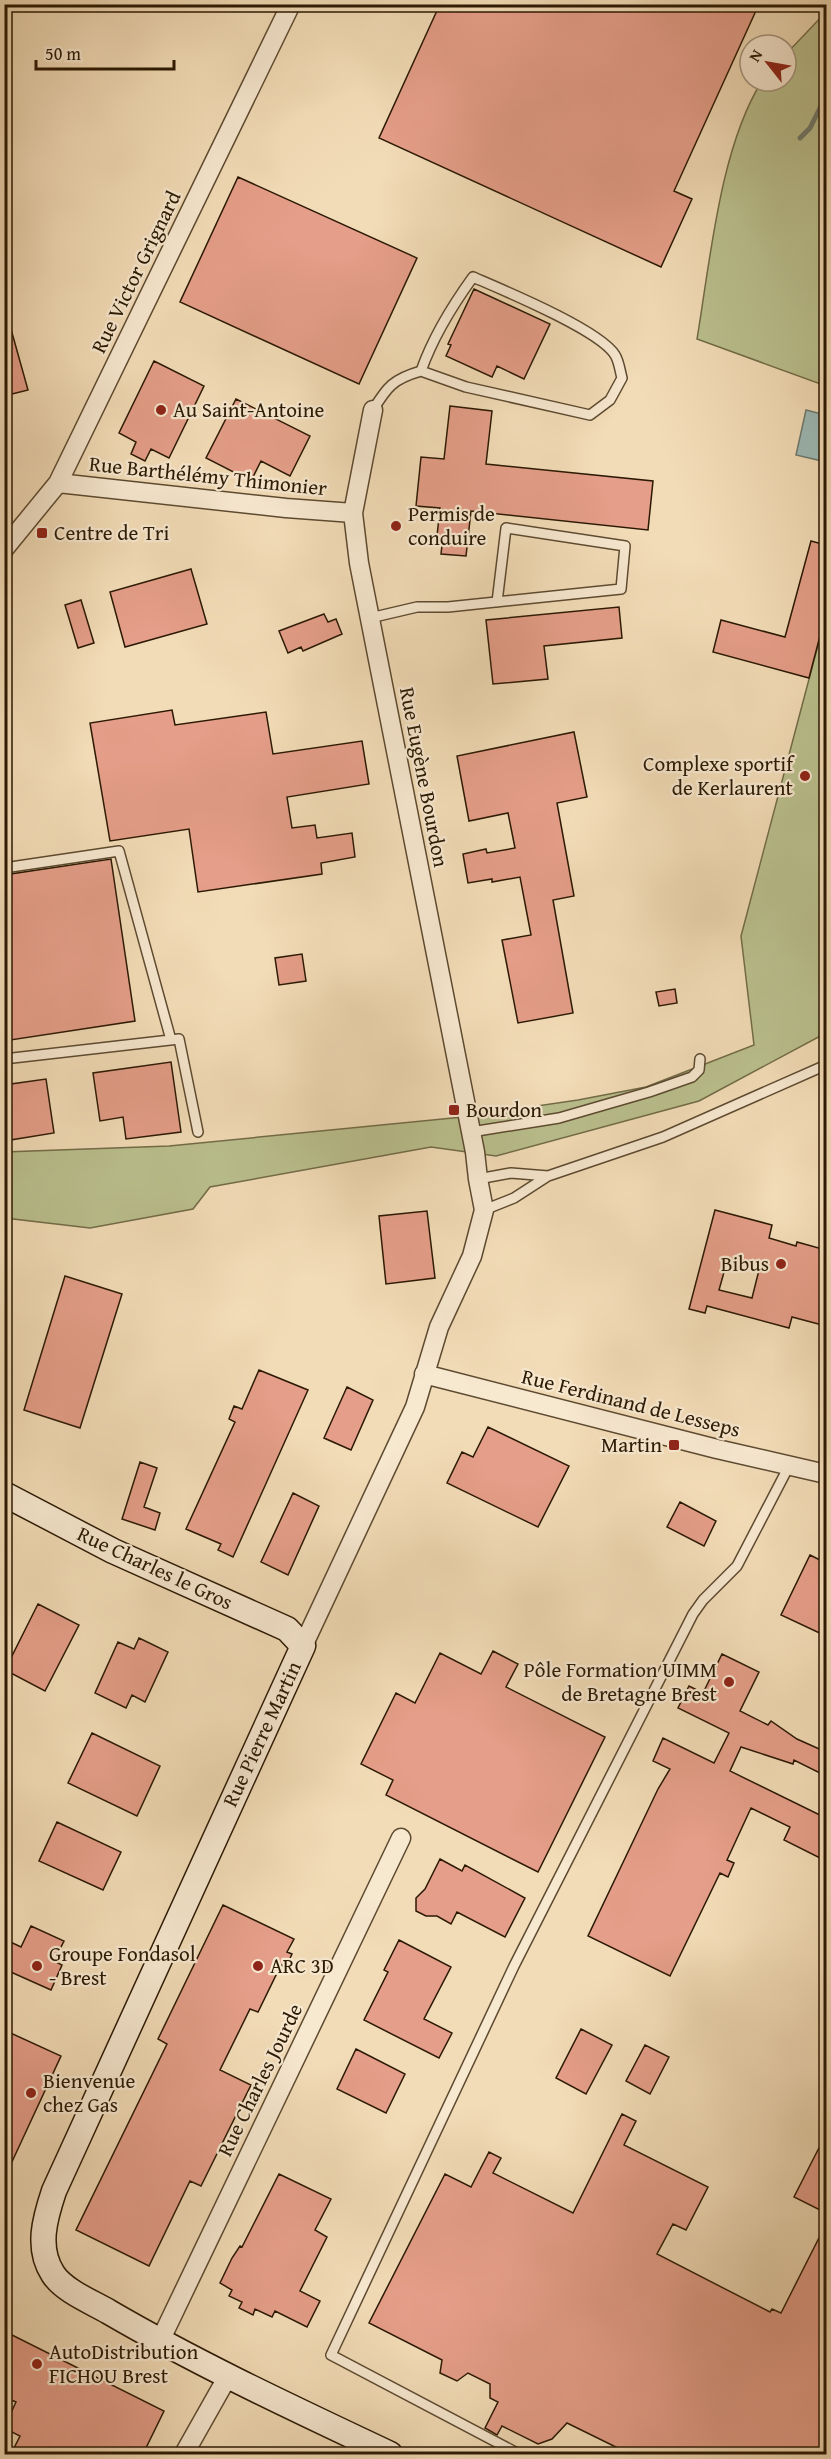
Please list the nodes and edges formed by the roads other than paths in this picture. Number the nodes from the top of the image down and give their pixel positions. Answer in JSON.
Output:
{"nodes":[{"id":1,"x":291,"y":4,"type":"edge"},
{"id":2,"x":421,"y":371,"type":"junction"},
{"id":3,"x":373,"y":410,"type":"joint"},
{"id":4,"x":58,"y":483,"type":"junction"},
{"id":5,"x":353,"y":513,"type":"junction"},
{"id":6,"x":4,"y":549,"type":"edge"},
{"id":7,"x":497,"y":602,"type":"junction"},
{"id":8,"x":370,"y":618,"type":"junction"},
{"id":9,"x":4,"y":868,"type":"edge"},
{"id":10,"x":171,"y":1040,"type":"junction"},
{"id":11,"x":4,"y":1059,"type":"edge"},
{"id":12,"x":700,"y":1059,"type":"dead end"},
{"id":13,"x":826,"y":1065,"type":"edge"},
{"id":14,"x":198,"y":1132,"type":"dead end"},
{"id":15,"x":471,"y":1132,"type":"junction"},
{"id":16,"x":476,"y":1152,"type":"joint"},
{"id":17,"x":548,"y":1176,"type":"junction"},
{"id":18,"x":478,"y":1179,"type":"junction"},
{"id":19,"x":484,"y":1210,"type":"junction"},
{"id":20,"x":424,"y":1374,"type":"junction"},
{"id":21,"x":789,"y":1466,"type":"junction"},
{"id":22,"x":826,"y":1474,"type":"edge"},
{"id":23,"x":4,"y":1494,"type":"edge"},
{"id":24,"x":303,"y":1646,"type":"junction"},
{"id":25,"x":401,"y":1838,"type":"dead end"},
{"id":26,"x":160,"y":2341,"type":"junction"},
{"id":27,"x":228,"y":2376,"type":"junction"},
{"id":28,"x":184,"y":2454,"type":"edge"},
{"id":29,"x":390,"y":2454,"type":"edge"},
{"id":30,"x":519,"y":2454,"type":"edge"}],
"edges":[{"from":1,"to":4,"type":"street","name":"Rue Victor Grignard"},
{"from":2,"to":2,"type":"lane"},
{"from":2,"to":3,"type":"lane"},
{"from":3,"to":5,"type":"street","name":"Rue Eugène Bourdon"},
{"from":4,"to":5,"type":"street","name":"Rue Barthélémy Thimonier"},
{"from":4,"to":6,"type":"street","name":"Rue Victor Grignard"},
{"from":5,"to":8,"type":"street","name":"Rue Eugène Bourdon"},
{"from":7,"to":7,"type":"lane"},
{"from":7,"to":8,"type":"lane"},
{"from":8,"to":15,"type":"street","name":"Rue Eugène Bourdon"},
{"from":9,"to":10,"type":"lane"},
{"from":10,"to":11,"type":"lane"},
{"from":10,"to":14,"type":"lane"},
{"from":12,"to":15,"type":"lane"},
{"from":13,"to":17,"type":"lane"},
{"from":15,"to":16,"type":"street","name":"Rue Eugène Bourdon"},
{"from":16,"to":18,"type":"street","name":"Rue Pierre Martin"},
{"from":17,"to":18,"type":"lane"},
{"from":17,"to":19,"type":"lane"},
{"from":18,"to":19,"type":"street","name":"Rue Pierre Martin"},
{"from":19,"to":20,"type":"street","name":"Rue Pierre Martin"},
{"from":20,"to":21,"type":"street","name":"Rue Ferdinand de Lesseps"},
{"from":20,"to":24,"type":"street","name":"Rue Pierre Martin"},
{"from":21,"to":22,"type":"street","name":"Rue Ferdinand de Lesseps"},
{"from":21,"to":30,"type":"lane"},
{"from":23,"to":24,"type":"street","name":"Rue Charles le Gros"},
{"from":24,"to":26,"type":"street","name":"Rue Pierre Martin"},
{"from":25,"to":26,"type":"street","name":"Rue Charles Jourde"},
{"from":26,"to":27,"type":"street","name":"Rue Pierre Martin"},
{"from":27,"to":28,"type":"street"},
{"from":27,"to":29,"type":"street","name":"Rue Pierre Martin"}]}
